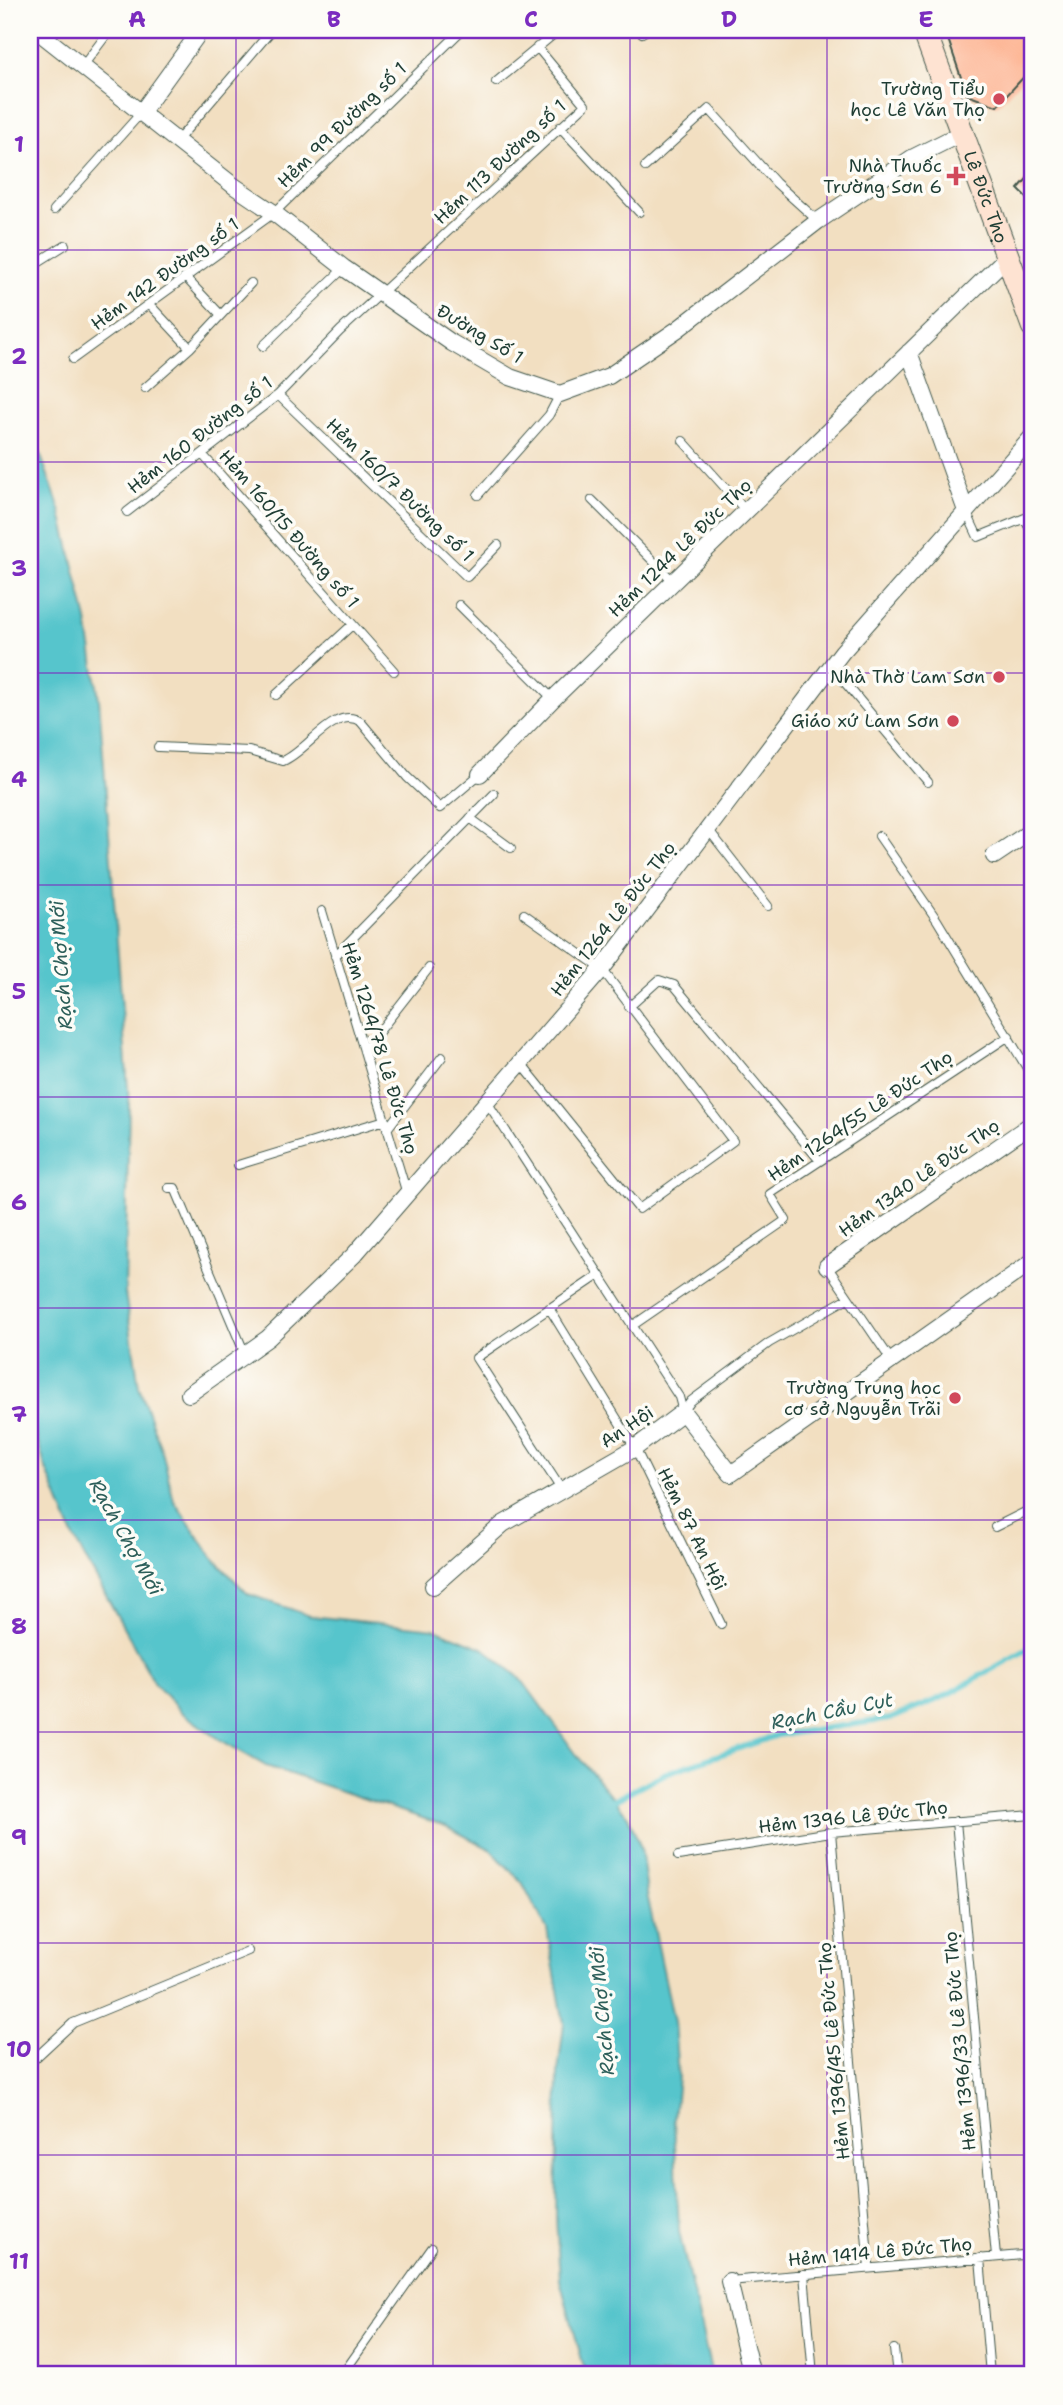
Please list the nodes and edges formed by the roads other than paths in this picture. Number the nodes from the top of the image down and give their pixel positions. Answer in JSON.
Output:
{"nodes":[{"id":1,"x":32,"y":30,"type":"edge"},
{"id":2,"x":110,"y":30,"type":"edge"},
{"id":3,"x":201,"y":30,"type":"edge"},
{"id":4,"x":272,"y":30,"type":"edge"},
{"id":5,"x":462,"y":30,"type":"edge"},
{"id":6,"x":559,"y":30,"type":"edge"},
{"id":7,"x":639,"y":30,"type":"edge"},
{"id":8,"x":647,"y":30,"type":"edge"},
{"id":9,"x":925,"y":30,"type":"edge"},
{"id":10,"x":537,"y":47,"type":"junction"},
{"id":11,"x":82,"y":66,"type":"junction"},
{"id":12,"x":496,"y":82,"type":"dead end"},
{"id":13,"x":141,"y":113,"type":"junction"},
{"id":14,"x":560,"y":127,"type":"junction"},
{"id":15,"x":964,"y":132,"type":"junction"},
{"id":16,"x":177,"y":141,"type":"junction"},
{"id":17,"x":645,"y":167,"type":"dead end"},
{"id":18,"x":54,"y":210,"type":"dead end"},
{"id":19,"x":639,"y":212,"type":"dead end"},
{"id":20,"x":274,"y":213,"type":"junction"},
{"id":21,"x":818,"y":221,"type":"junction"},
{"id":22,"x":65,"y":245,"type":"dead end"},
{"id":23,"x":1008,"y":256,"type":"junction"},
{"id":24,"x":30,"y":267,"type":"edge"},
{"id":25,"x":344,"y":268,"type":"junction"},
{"id":26,"x":186,"y":278,"type":"junction"},
{"id":27,"x":251,"y":283,"type":"dead end"},
{"id":28,"x":381,"y":293,"type":"junction"},
{"id":29,"x":149,"y":304,"type":"junction"},
{"id":30,"x":221,"y":315,"type":"junction"},
{"id":31,"x":1033,"y":326,"type":"edge"},
{"id":32,"x":263,"y":346,"type":"dead end"},
{"id":33,"x":190,"y":348,"type":"junction"},
{"id":34,"x":909,"y":352,"type":"junction"},
{"id":35,"x":74,"y":359,"type":"dead end"},
{"id":36,"x":145,"y":388,"type":"dead end"},
{"id":37,"x":559,"y":394,"type":"junction"},
{"id":38,"x":278,"y":395,"type":"junction"},
{"id":39,"x":1033,"y":436,"type":"edge"},
{"id":40,"x":683,"y":442,"type":"dead end"},
{"id":41,"x":202,"y":454,"type":"junction"},
{"id":42,"x":478,"y":495,"type":"dead end"},
{"id":43,"x":592,"y":500,"type":"dead end"},
{"id":44,"x":746,"y":511,"type":"junction"},
{"id":45,"x":127,"y":512,"type":"dead end"},
{"id":46,"x":966,"y":512,"type":"junction"},
{"id":47,"x":1033,"y":536,"type":"edge"},
{"id":48,"x":498,"y":545,"type":"dead end"},
{"id":49,"x":674,"y":582,"type":"junction"},
{"id":50,"x":459,"y":605,"type":"dead end"},
{"id":51,"x":352,"y":625,"type":"junction"},
{"id":52,"x":831,"y":666,"type":"junction"},
{"id":53,"x":394,"y":671,"type":"dead end"},
{"id":54,"x":276,"y":695,"type":"dead end"},
{"id":55,"x":553,"y":699,"type":"junction"},
{"id":56,"x":158,"y":747,"type":"dead end"},
{"id":57,"x":481,"y":774,"type":"joint"},
{"id":58,"x":928,"y":782,"type":"dead end"},
{"id":59,"x":494,"y":794,"type":"dead end"},
{"id":60,"x":470,"y":818,"type":"junction"},
{"id":61,"x":708,"y":829,"type":"junction"},
{"id":62,"x":1033,"y":830,"type":"edge"},
{"id":63,"x":879,"y":836,"type":"dead end"},
{"id":64,"x":511,"y":848,"type":"dead end"},
{"id":65,"x":994,"y":856,"type":"dead end"},
{"id":66,"x":768,"y":906,"type":"dead end"},
{"id":67,"x":322,"y":911,"type":"dead end"},
{"id":68,"x":524,"y":914,"type":"dead end"},
{"id":69,"x":335,"y":956,"type":"junction"},
{"id":70,"x":429,"y":968,"type":"dead end"},
{"id":71,"x":602,"y":969,"type":"junction"},
{"id":72,"x":629,"y":1007,"type":"junction"},
{"id":73,"x":1009,"y":1036,"type":"junction"},
{"id":74,"x":364,"y":1051,"type":"junction"},
{"id":75,"x":442,"y":1057,"type":"dead end"},
{"id":76,"x":521,"y":1063,"type":"junction"},
{"id":77,"x":1033,"y":1078,"type":"edge"},
{"id":78,"x":487,"y":1102,"type":"junction"},
{"id":79,"x":384,"y":1120,"type":"junction"},
{"id":80,"x":1033,"y":1122,"type":"edge"},
{"id":81,"x":387,"y":1129,"type":"junction"},
{"id":82,"x":820,"y":1161,"type":"junction"},
{"id":83,"x":238,"y":1165,"type":"dead end"},
{"id":84,"x":169,"y":1188,"type":"dead end"},
{"id":85,"x":407,"y":1194,"type":"junction"},
{"id":86,"x":1033,"y":1261,"type":"edge"},
{"id":87,"x":827,"y":1266,"type":"joint"},
{"id":88,"x":599,"y":1275,"type":"junction"},
{"id":89,"x":848,"y":1298,"type":"junction"},
{"id":90,"x":549,"y":1308,"type":"junction"},
{"id":91,"x":632,"y":1326,"type":"junction"},
{"id":92,"x":245,"y":1354,"type":"junction"},
{"id":93,"x":891,"y":1360,"type":"junction"},
{"id":94,"x":189,"y":1394,"type":"dead end"},
{"id":95,"x":683,"y":1412,"type":"junction"},
{"id":96,"x":635,"y":1448,"type":"junction"},
{"id":97,"x":561,"y":1489,"type":"junction"},
{"id":98,"x":1033,"y":1508,"type":"edge"},
{"id":99,"x":995,"y":1527,"type":"dead end"},
{"id":100,"x":433,"y":1586,"type":"dead end"},
{"id":101,"x":721,"y":1624,"type":"dead end"},
{"id":102,"x":1033,"y":1815,"type":"edge"},
{"id":103,"x":956,"y":1821,"type":"junction"},
{"id":104,"x":831,"y":1832,"type":"junction"},
{"id":105,"x":678,"y":1856,"type":"dead end"},
{"id":106,"x":248,"y":1951,"type":"dead end"},
{"id":107,"x":30,"y":2063,"type":"edge"},
{"id":108,"x":432,"y":2248,"type":"dead end"},
{"id":109,"x":1033,"y":2253,"type":"edge"},
{"id":110,"x":996,"y":2257,"type":"junction"},
{"id":111,"x":980,"y":2258,"type":"junction"},
{"id":112,"x":869,"y":2268,"type":"junction"},
{"id":113,"x":804,"y":2274,"type":"junction"},
{"id":114,"x":729,"y":2281,"type":"joint"},
{"id":115,"x":894,"y":2349,"type":"dead end"},
{"id":116,"x":346,"y":2373,"type":"edge"},
{"id":117,"x":752,"y":2375,"type":"edge"},
{"id":118,"x":813,"y":2375,"type":"edge"},
{"id":119,"x":897,"y":2375,"type":"edge"},
{"id":120,"x":990,"y":2375,"type":"edge"}],
"edges":[{"from":1,"to":11,"type":"street","name":"Đường Số 1"},
{"from":2,"to":11,"type":"lane"},
{"from":3,"to":13,"type":"street"},
{"from":4,"to":16,"type":"lane"},
{"from":5,"to":20,"type":"lane","name":"Hẻm 99 Đường số 1"},
{"from":6,"to":10,"type":"lane"},
{"from":7,"to":8,"type":"lane"},
{"from":9,"to":15,"type":"main road","name":"Lê Đức Thọ"},
{"from":10,"to":12,"type":"lane"},
{"from":10,"to":14,"type":"lane","name":"Hẻm 113 Đường số 1"},
{"from":11,"to":13,"type":"street","name":"Đường Số 1"},
{"from":13,"to":16,"type":"street","name":"Đường Số 1"},
{"from":13,"to":18,"type":"lane"},
{"from":14,"to":19,"type":"lane"},
{"from":14,"to":28,"type":"lane","name":"Hẻm 113 Đường số 1"},
{"from":15,"to":21,"type":"street"},
{"from":15,"to":23,"type":"main road","name":"Lê Đức Thọ"},
{"from":16,"to":20,"type":"street","name":"Đường Số 1"},
{"from":17,"to":21,"type":"lane"},
{"from":20,"to":25,"type":"street","name":"Đường Số 1"},
{"from":20,"to":26,"type":"lane","name":"Hẻm 142 Đường số 1"},
{"from":21,"to":37,"type":"street"},
{"from":22,"to":24,"type":"lane"},
{"from":23,"to":31,"type":"main road","name":"Lê Đức Thọ"},
{"from":23,"to":34,"type":"street","name":"Hẻm 1244 Lê Đức Thọ"},
{"from":25,"to":28,"type":"street","name":"Đường Số 1"},
{"from":25,"to":32,"type":"lane"},
{"from":26,"to":29,"type":"lane","name":"Hẻm 142 Đường số 1"},
{"from":26,"to":30,"type":"lane"},
{"from":27,"to":30,"type":"lane"},
{"from":28,"to":37,"type":"street","name":"Đường Số 1"},
{"from":28,"to":38,"type":"lane","name":"Hẻm 160 Đường số 1"},
{"from":29,"to":33,"type":"lane"},
{"from":29,"to":35,"type":"lane","name":"Hẻm 142 Đường số 1"},
{"from":30,"to":33,"type":"lane"},
{"from":33,"to":36,"type":"lane"},
{"from":34,"to":44,"type":"street","name":"Hẻm 1244 Lê Đức Thọ"},
{"from":34,"to":46,"type":"street"},
{"from":37,"to":42,"type":"lane"},
{"from":38,"to":41,"type":"lane","name":"Hẻm 160 Đường số 1"},
{"from":38,"to":48,"type":"lane","name":"Hẻm 160/7 Đường số 1"},
{"from":39,"to":46,"type":"street","name":"Hẻm 1264 Lê Đức Thọ"},
{"from":40,"to":44,"type":"lane"},
{"from":41,"to":45,"type":"lane","name":"Hẻm 160 Đường số 1"},
{"from":41,"to":51,"type":"lane","name":"Hẻm 160/15 Đường số 1"},
{"from":43,"to":49,"type":"lane"},
{"from":44,"to":49,"type":"street","name":"Hẻm 1244 Lê Đức Thọ"},
{"from":46,"to":47,"type":"lane"},
{"from":46,"to":52,"type":"street","name":"Hẻm 1264 Lê Đức Thọ"},
{"from":49,"to":55,"type":"street","name":"Hẻm 1244 Lê Đức Thọ"},
{"from":50,"to":55,"type":"lane"},
{"from":51,"to":53,"type":"lane","name":"Hẻm 160/15 Đường số 1"},
{"from":51,"to":54,"type":"lane","name":"Hẻm 160/15 Đường số 1"},
{"from":52,"to":58,"type":"lane"},
{"from":52,"to":61,"type":"street","name":"Hẻm 1264 Lê Đức Thọ"},
{"from":55,"to":57,"type":"street","name":"Hẻm 1244 Lê Đức Thọ"},
{"from":56,"to":57,"type":"lane"},
{"from":59,"to":60,"type":"lane"},
{"from":60,"to":64,"type":"lane"},
{"from":60,"to":69,"type":"lane"},
{"from":61,"to":66,"type":"lane"},
{"from":61,"to":71,"type":"street","name":"Hẻm 1264 Lê Đức Thọ"},
{"from":62,"to":65,"type":"street"},
{"from":63,"to":73,"type":"lane"},
{"from":67,"to":69,"type":"lane","name":"Hẻm 1264/78 Lê Đức Thọ"},
{"from":68,"to":71,"type":"lane"},
{"from":69,"to":74,"type":"lane","name":"Hẻm 1264/78 Lê Đức Thọ"},
{"from":70,"to":74,"type":"lane"},
{"from":71,"to":72,"type":"lane"},
{"from":71,"to":76,"type":"street","name":"Hẻm 1264 Lê Đức Thọ"},
{"from":72,"to":76,"type":"lane"},
{"from":72,"to":82,"type":"lane"},
{"from":73,"to":77,"type":"lane"},
{"from":73,"to":82,"type":"lane","name":"Hẻm 1264/55 Lê Đức Thọ"},
{"from":74,"to":79,"type":"lane","name":"Hẻm 1264/78 Lê Đức Thọ"},
{"from":75,"to":81,"type":"lane"},
{"from":76,"to":78,"type":"street","name":"Hẻm 1264 Lê Đức Thọ"},
{"from":78,"to":85,"type":"street","name":"Hẻm 1264 Lê Đức Thọ"},
{"from":78,"to":88,"type":"lane"},
{"from":79,"to":81,"type":"lane","name":"Hẻm 1264/78 Lê Đức Thọ"},
{"from":79,"to":83,"type":"lane"},
{"from":80,"to":87,"type":"street","name":"Hẻm 1340 Lê Đức Thọ"},
{"from":81,"to":85,"type":"lane","name":"Hẻm 1264/78 Lê Đức Thọ"},
{"from":82,"to":91,"type":"lane","name":"Hẻm 1264/55 Lê Đức Thọ"},
{"from":84,"to":92,"type":"lane"},
{"from":85,"to":92,"type":"street","name":"Hẻm 1264 Lê Đức Thọ"},
{"from":86,"to":93,"type":"street"},
{"from":87,"to":89,"type":"lane"},
{"from":88,"to":90,"type":"lane"},
{"from":88,"to":91,"type":"lane"},
{"from":89,"to":93,"type":"lane"},
{"from":89,"to":95,"type":"lane"},
{"from":90,"to":96,"type":"lane"},
{"from":90,"to":97,"type":"lane"},
{"from":91,"to":95,"type":"lane"},
{"from":92,"to":94,"type":"street","name":"Hẻm 1264 Lê Đức Thọ"},
{"from":93,"to":95,"type":"street"},
{"from":95,"to":96,"type":"street","name":"An Hội"},
{"from":96,"to":97,"type":"street","name":"An Hội"},
{"from":96,"to":101,"type":"lane","name":"Hẻm 87 An Hội"},
{"from":97,"to":100,"type":"street","name":"An Hội"},
{"from":98,"to":99,"type":"lane"},
{"from":102,"to":103,"type":"lane","name":"Hẻm 1396 Lê Đức Thọ"},
{"from":103,"to":104,"type":"lane","name":"Hẻm 1396 Lê Đức Thọ"},
{"from":103,"to":110,"type":"lane","name":"Hẻm 1396/33 Lê Đức Thọ"},
{"from":104,"to":105,"type":"lane","name":"Hẻm 1396 Lê Đức Thọ"},
{"from":104,"to":112,"type":"lane","name":"Hẻm 1396/45 Lê Đức Thọ"},
{"from":106,"to":107,"type":"lane"},
{"from":108,"to":116,"type":"lane"},
{"from":109,"to":110,"type":"lane","name":"Hẻm 1414 Lê Đức Thọ"},
{"from":110,"to":111,"type":"lane","name":"Hẻm 1414 Lê Đức Thọ"},
{"from":111,"to":112,"type":"lane","name":"Hẻm 1414 Lê Đức Thọ"},
{"from":111,"to":120,"type":"lane"},
{"from":112,"to":113,"type":"lane","name":"Hẻm 1414 Lê Đức Thọ"},
{"from":113,"to":114,"type":"lane","name":"Hẻm 1414 Lê Đức Thọ"},
{"from":113,"to":118,"type":"lane"},
{"from":114,"to":117,"type":"street"},
{"from":115,"to":119,"type":"lane"}]}
